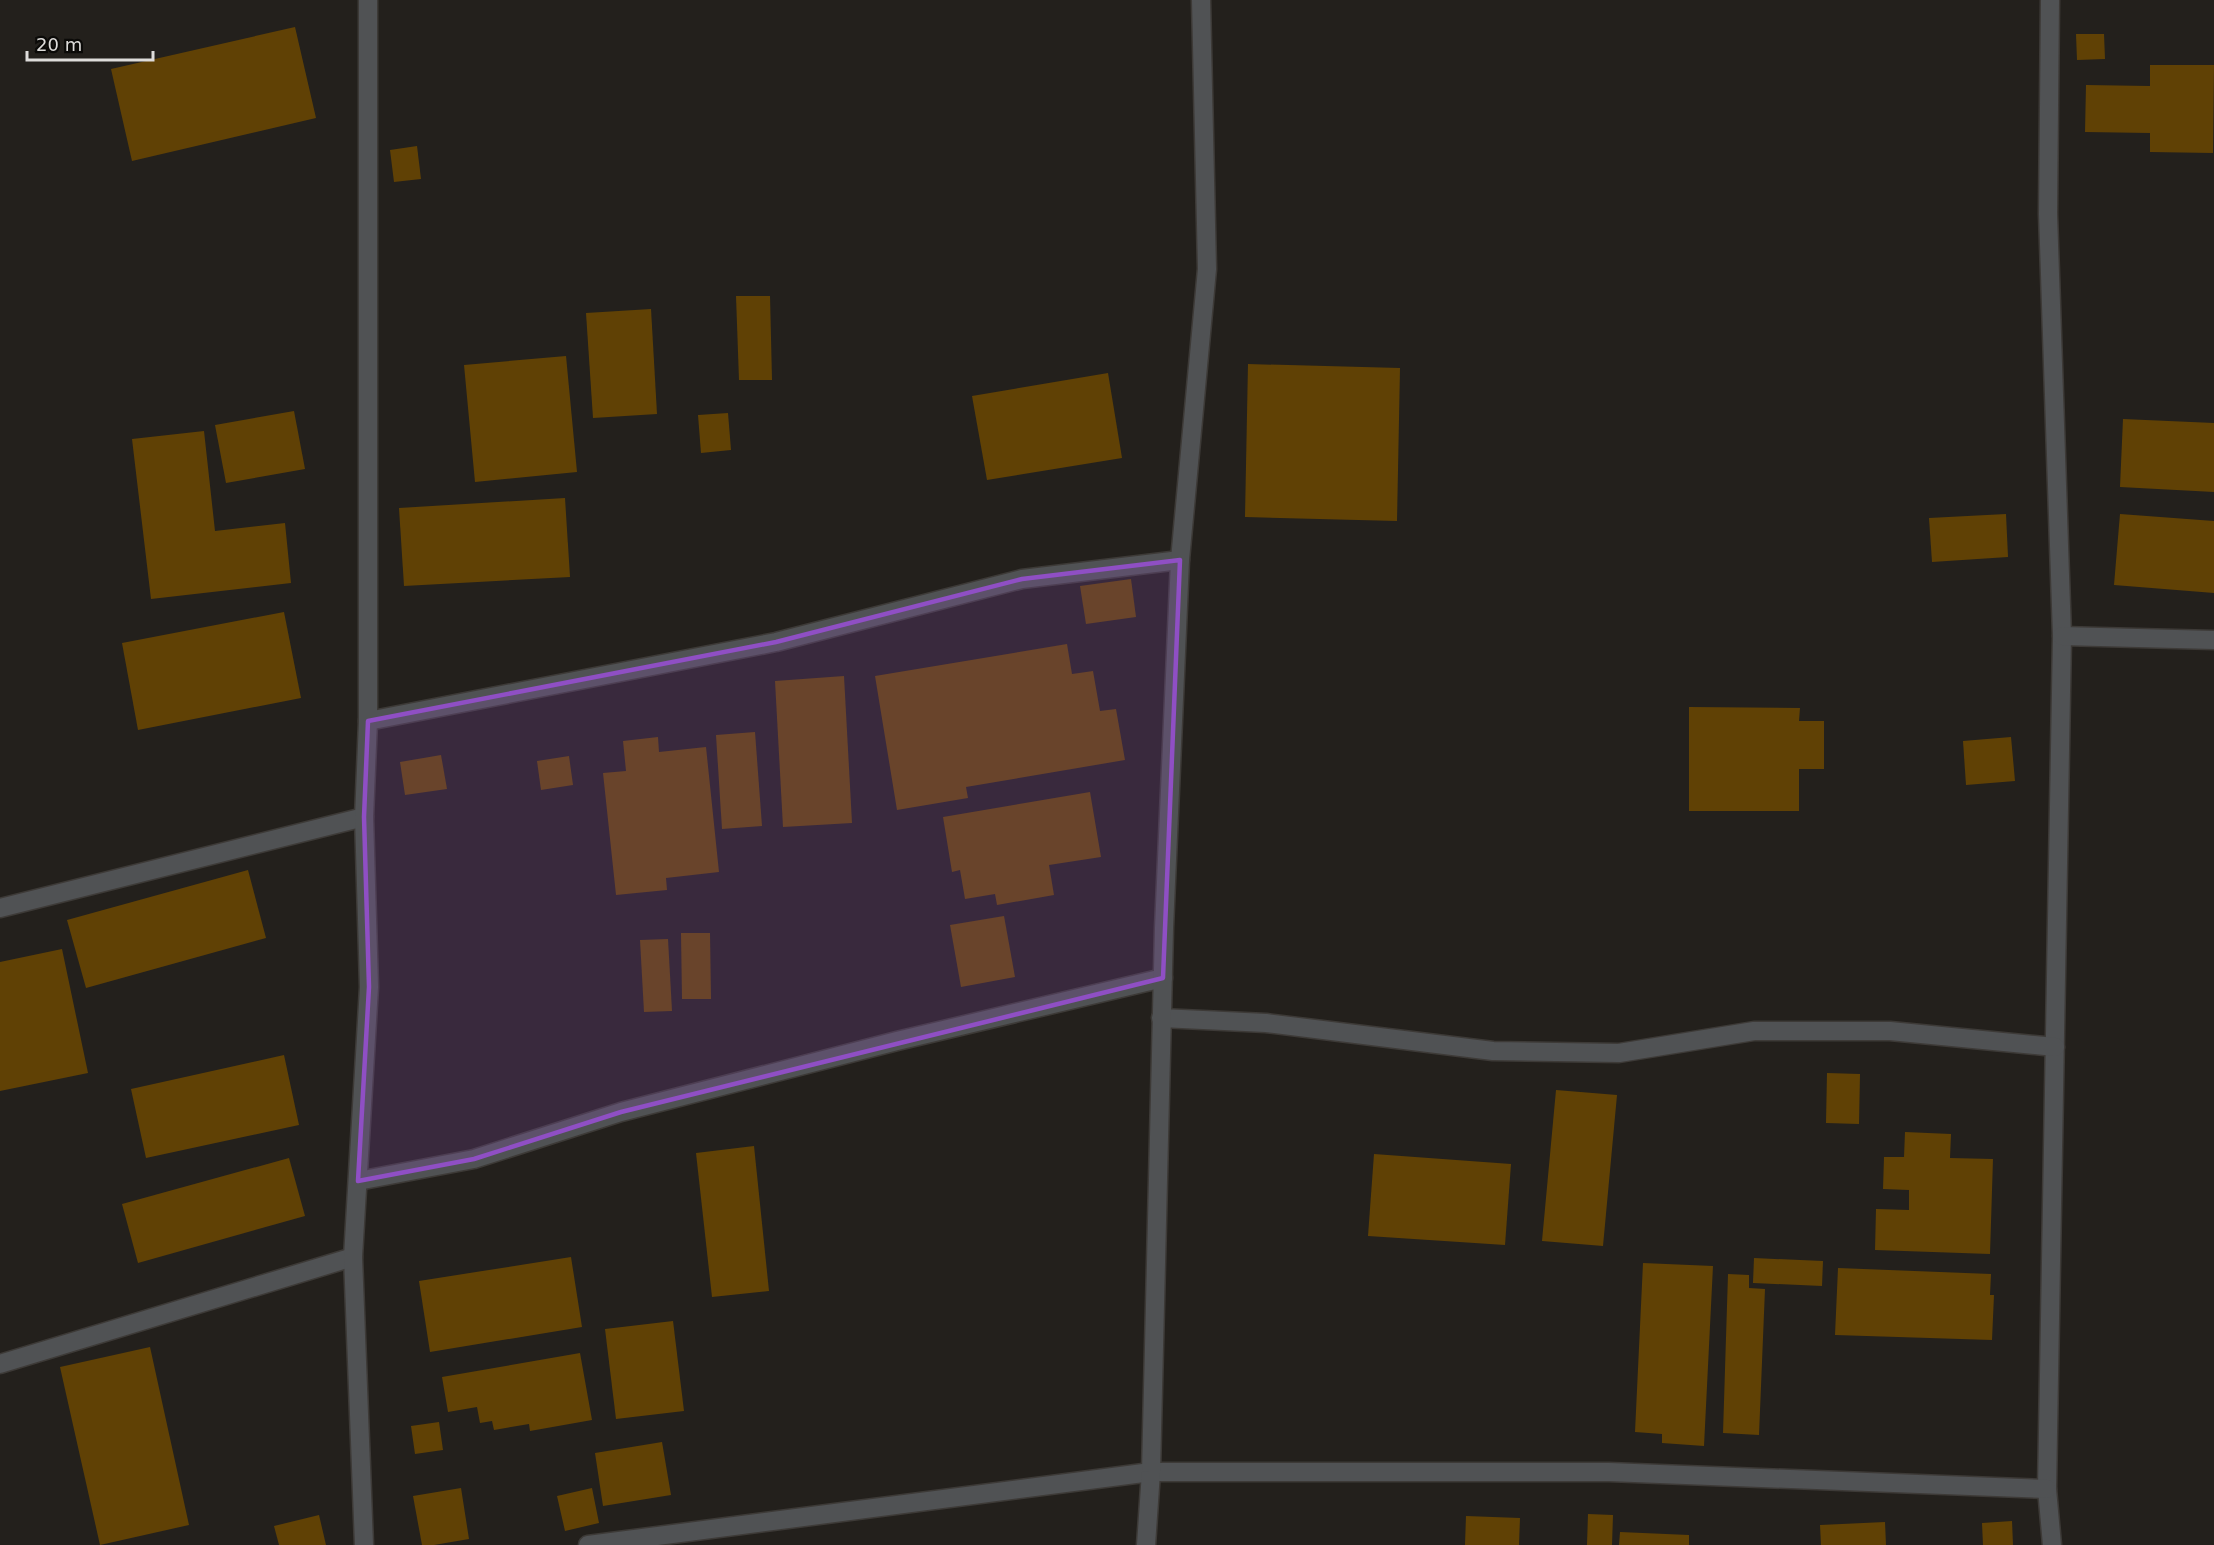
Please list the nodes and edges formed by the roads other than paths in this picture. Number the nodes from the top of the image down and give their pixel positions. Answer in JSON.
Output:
{"nodes":[{"id":1,"x":368,"y":0,"type":"edge"},
{"id":2,"x":1202,"y":0,"type":"edge"},
{"id":3,"x":2050,"y":0,"type":"edge"},
{"id":4,"x":1180,"y":560,"type":"junction"},
{"id":5,"x":2062,"y":636,"type":"junction"},
{"id":6,"x":2214,"y":640,"type":"edge"},
{"id":7,"x":368,"y":721,"type":"junction"},
{"id":8,"x":364,"y":817,"type":"junction"},
{"id":9,"x":0,"y":908,"type":"edge"},
{"id":10,"x":1163,"y":978,"type":"junction"},
{"id":11,"x":1161,"y":1018,"type":"junction"},
{"id":12,"x":2055,"y":1047,"type":"junction"},
{"id":13,"x":358,"y":1181,"type":"junction"},
{"id":14,"x":353,"y":1257,"type":"junction"},
{"id":15,"x":0,"y":1364,"type":"edge"},
{"id":16,"x":1151,"y":1472,"type":"junction"},
{"id":17,"x":2047,"y":1489,"type":"junction"},
{"id":18,"x":364,"y":1545,"type":"edge"},
{"id":19,"x":588,"y":1545,"type":"edge"},
{"id":20,"x":1146,"y":1545,"type":"edge"},
{"id":21,"x":2052,"y":1545,"type":"edge"}],
"edges":[{"from":1,"to":7,"type":"street"},
{"from":2,"to":4,"type":"street"},
{"from":3,"to":5,"type":"street"},
{"from":4,"to":7,"type":"street"},
{"from":4,"to":10,"type":"street"},
{"from":5,"to":6,"type":"street"},
{"from":5,"to":12,"type":"street"},
{"from":7,"to":8,"type":"street"},
{"from":8,"to":9,"type":"street"},
{"from":8,"to":13,"type":"street"},
{"from":10,"to":11,"type":"street"},
{"from":10,"to":13,"type":"street"},
{"from":11,"to":12,"type":"street"},
{"from":11,"to":16,"type":"street"},
{"from":12,"to":17,"type":"street"},
{"from":13,"to":14,"type":"street"},
{"from":14,"to":15,"type":"street"},
{"from":14,"to":18,"type":"street"},
{"from":16,"to":17,"type":"street"},
{"from":16,"to":19,"type":"street"},
{"from":16,"to":20,"type":"street"},
{"from":17,"to":21,"type":"street"}]}
